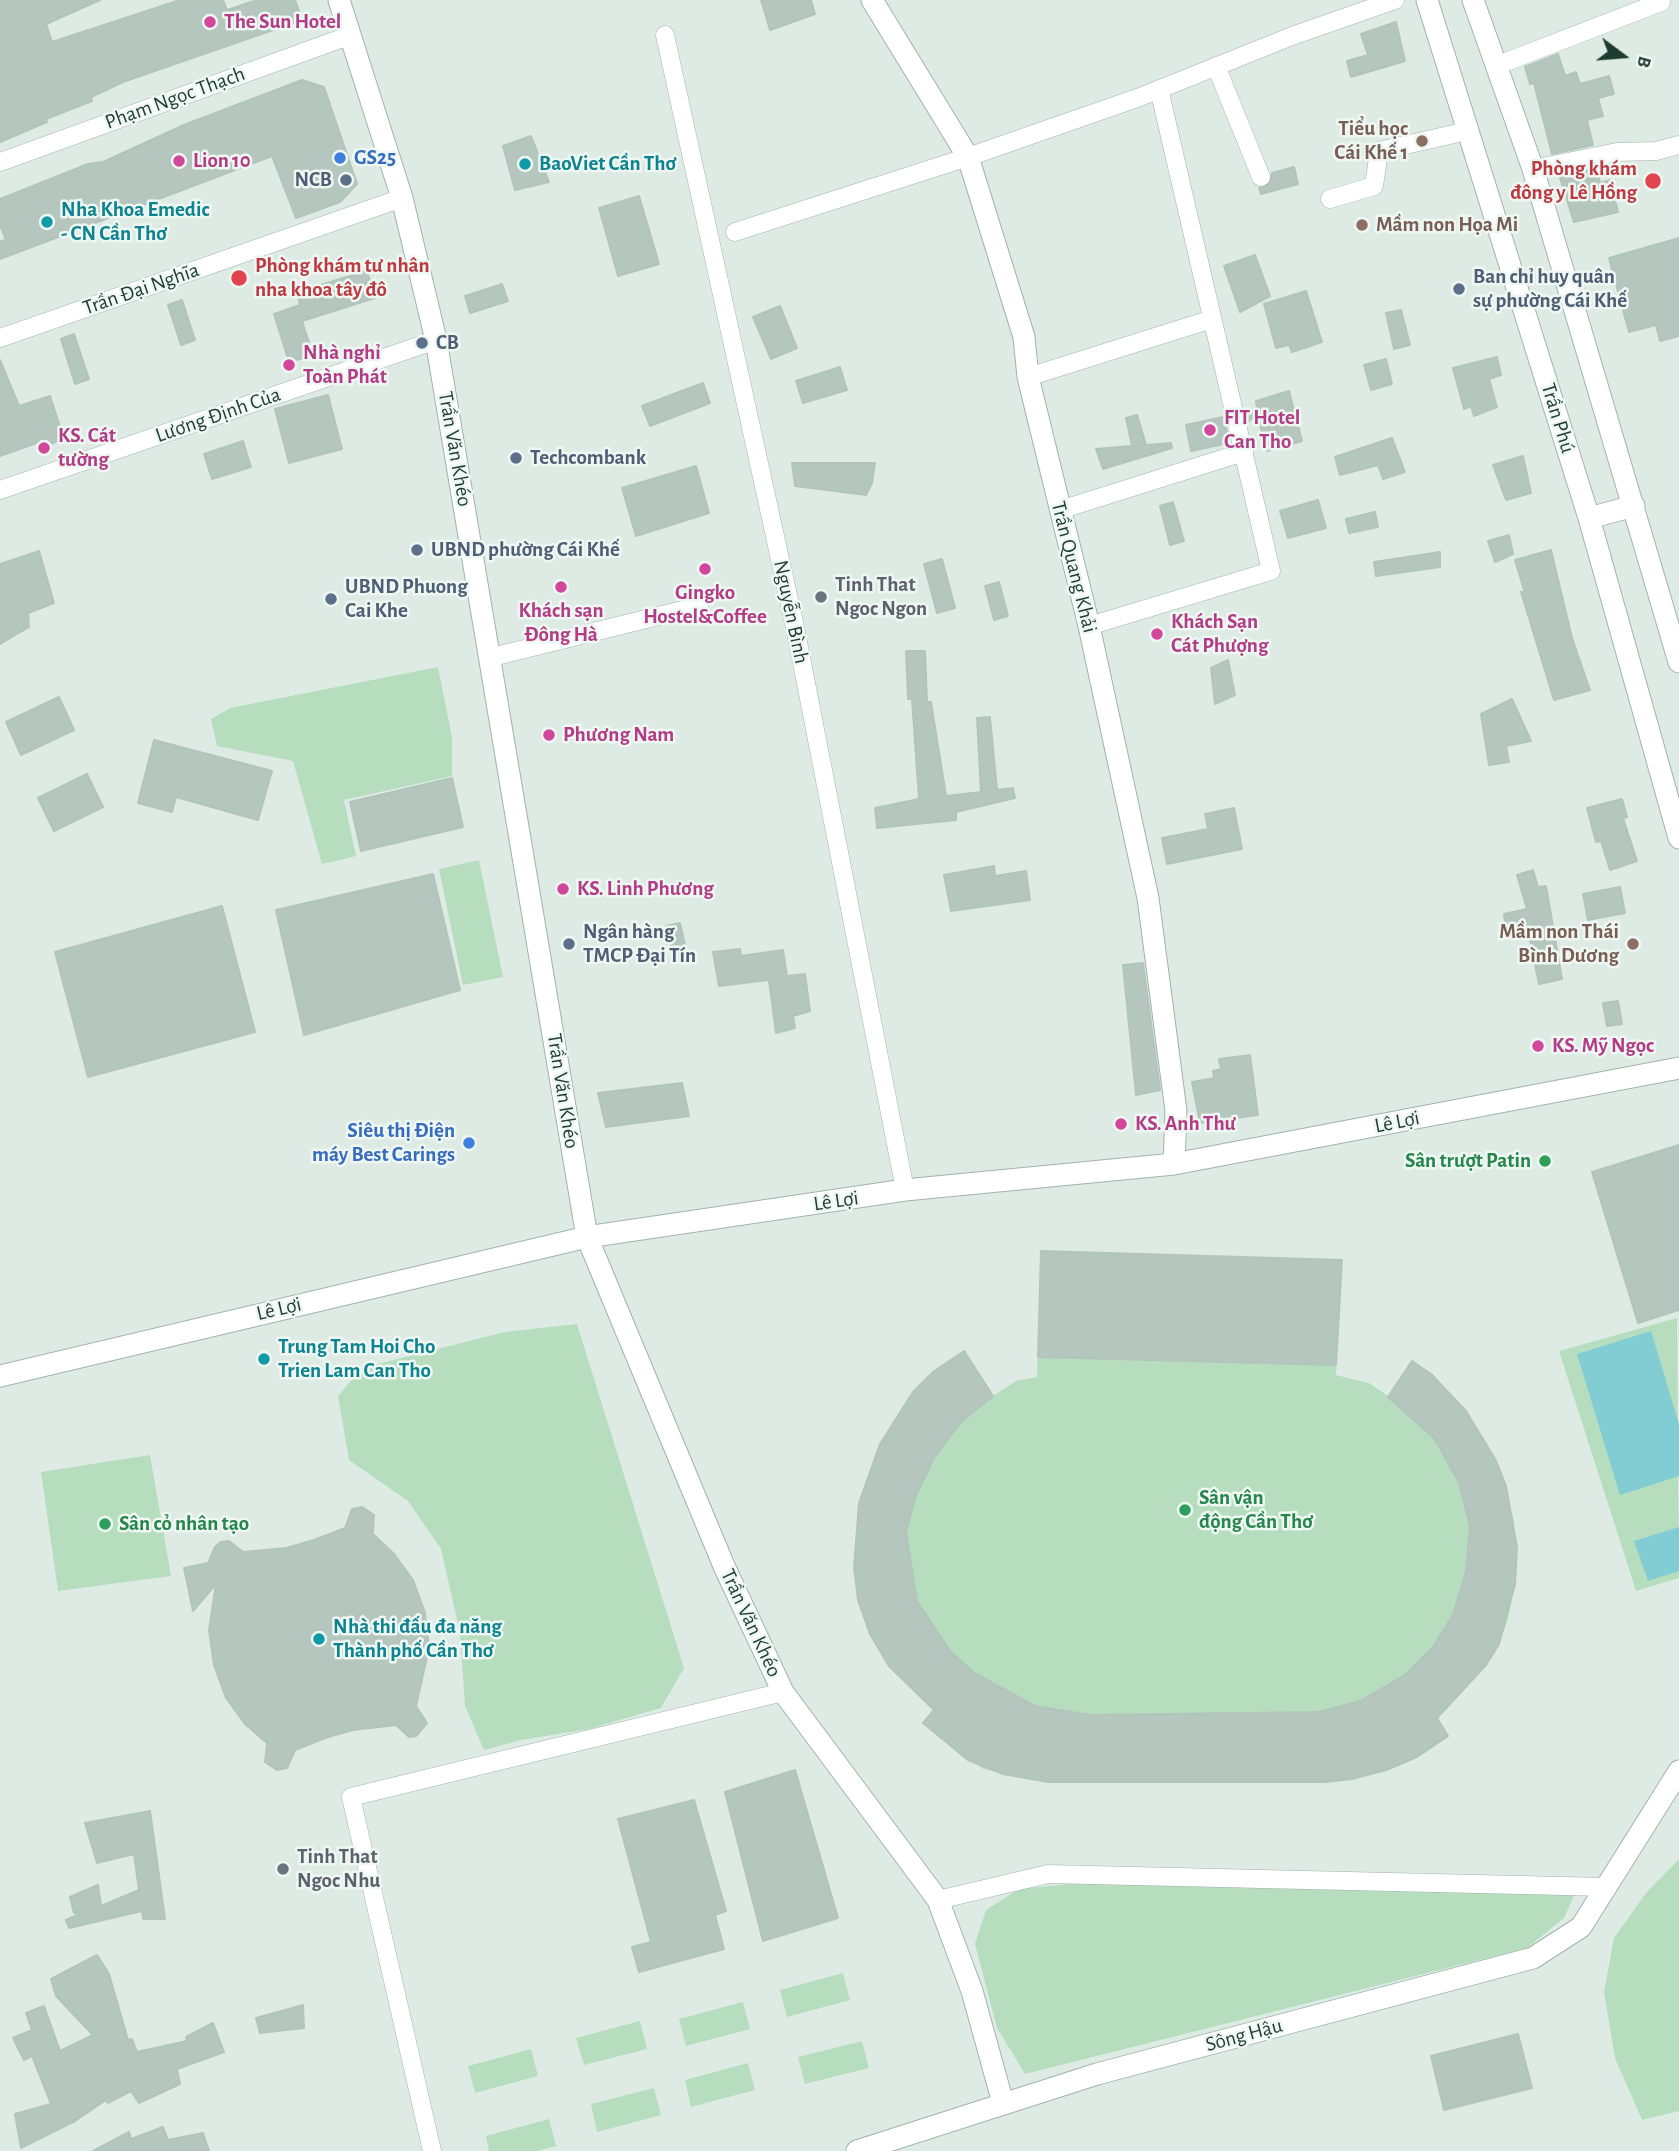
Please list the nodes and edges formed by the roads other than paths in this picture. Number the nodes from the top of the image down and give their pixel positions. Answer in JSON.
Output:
{"nodes":[{"id":1,"x":339,"y":0,"type":"edge"},
{"id":2,"x":872,"y":0,"type":"edge"},
{"id":3,"x":1395,"y":0,"type":"edge"},
{"id":4,"x":1427,"y":0,"type":"edge"},
{"id":5,"x":1473,"y":0,"type":"edge"},
{"id":6,"x":1661,"y":2,"type":"edge"},
{"id":7,"x":351,"y":35,"type":"junction"},
{"id":8,"x":665,"y":35,"type":"dead end"},
{"id":9,"x":1498,"y":65,"type":"junction"},
{"id":10,"x":1216,"y":66,"type":"junction"},
{"id":11,"x":1159,"y":89,"type":"junction"},
{"id":12,"x":1467,"y":131,"type":"junction"},
{"id":13,"x":1679,"y":145,"type":"edge"},
{"id":14,"x":968,"y":157,"type":"junction"},
{"id":15,"x":0,"y":162,"type":"edge"},
{"id":16,"x":1533,"y":169,"type":"junction"},
{"id":17,"x":1261,"y":177,"type":"dead end"},
{"id":18,"x":402,"y":198,"type":"junction"},
{"id":19,"x":1330,"y":200,"type":"dead end"},
{"id":20,"x":735,"y":232,"type":"dead end"},
{"id":21,"x":1212,"y":319,"type":"junction"},
{"id":22,"x":0,"y":338,"type":"edge"},
{"id":23,"x":436,"y":340,"type":"junction"},
{"id":24,"x":1028,"y":377,"type":"junction"},
{"id":25,"x":1244,"y":452,"type":"junction"},
{"id":26,"x":0,"y":490,"type":"edge"},
{"id":27,"x":1634,"y":506,"type":"junction"},
{"id":28,"x":1060,"y":510,"type":"junction"},
{"id":29,"x":1589,"y":518,"type":"junction"},
{"id":30,"x":699,"y":606,"type":"dead end"},
{"id":31,"x":1089,"y":626,"type":"junction"},
{"id":32,"x":492,"y":657,"type":"junction"},
{"id":33,"x":1679,"y":662,"type":"edge"},
{"id":34,"x":1679,"y":838,"type":"edge"},
{"id":35,"x":1679,"y":1068,"type":"edge"},
{"id":36,"x":1174,"y":1164,"type":"junction"},
{"id":37,"x":905,"y":1190,"type":"junction"},
{"id":38,"x":587,"y":1237,"type":"junction"},
{"id":39,"x":0,"y":1377,"type":"edge"},
{"id":40,"x":783,"y":1692,"type":"junction"},
{"id":41,"x":1679,"y":1771,"type":"edge"},
{"id":42,"x":1607,"y":1887,"type":"junction"},
{"id":43,"x":937,"y":1900,"type":"junction"},
{"id":44,"x":1003,"y":2103,"type":"junction"},
{"id":45,"x":432,"y":2151,"type":"edge"},
{"id":46,"x":857,"y":2151,"type":"edge"}],
"edges":[{"from":1,"to":7,"type":"street","name":"Trần Văn Khéo"},
{"from":2,"to":14,"type":"street","name":"Trần Quang Khải"},
{"from":3,"to":10,"type":"street"},
{"from":4,"to":12,"type":"street","name":"Trần Phú"},
{"from":5,"to":9,"type":"street"},
{"from":6,"to":9,"type":"street"},
{"from":7,"to":15,"type":"street","name":"Phạm Ngọc Thạch"},
{"from":7,"to":18,"type":"street","name":"Trần Văn Khéo"},
{"from":8,"to":37,"type":"street","name":"Nguyễn Bình"},
{"from":9,"to":16,"type":"street"},
{"from":10,"to":11,"type":"street"},
{"from":10,"to":17,"type":"street"},
{"from":11,"to":14,"type":"street"},
{"from":11,"to":21,"type":"street"},
{"from":12,"to":19,"type":"street"},
{"from":12,"to":29,"type":"street","name":"Trần Phú"},
{"from":13,"to":16,"type":"street"},
{"from":14,"to":20,"type":"street"},
{"from":14,"to":24,"type":"street","name":"Trần Quang Khải"},
{"from":16,"to":27,"type":"street"},
{"from":18,"to":22,"type":"street","name":"Trần Đại Nghĩa"},
{"from":18,"to":23,"type":"street","name":"Trần Văn Khéo"},
{"from":21,"to":24,"type":"street"},
{"from":21,"to":25,"type":"street"},
{"from":23,"to":26,"type":"street","name":"Lương Định Của"},
{"from":23,"to":32,"type":"street","name":"Trần Văn Khéo"},
{"from":24,"to":28,"type":"street","name":"Trần Quang Khải"},
{"from":25,"to":28,"type":"street"},
{"from":25,"to":31,"type":"street"},
{"from":27,"to":29,"type":"street"},
{"from":27,"to":33,"type":"street"},
{"from":28,"to":31,"type":"street","name":"Trần Quang Khải"},
{"from":29,"to":34,"type":"street","name":"Trần Phú"},
{"from":30,"to":32,"type":"street"},
{"from":31,"to":36,"type":"street","name":"Trần Quang Khải"},
{"from":32,"to":38,"type":"street","name":"Trần Văn Khéo"},
{"from":35,"to":36,"type":"street","name":"Lê Lợi"},
{"from":36,"to":37,"type":"street","name":"Lê Lợi"},
{"from":37,"to":38,"type":"street","name":"Lê Lợi"},
{"from":38,"to":39,"type":"street","name":"Lê Lợi"},
{"from":38,"to":40,"type":"street","name":"Trần Văn Khéo"},
{"from":40,"to":43,"type":"street","name":"Trần Văn Khéo"},
{"from":40,"to":45,"type":"street"},
{"from":41,"to":42,"type":"street","name":"Sông Hậu"},
{"from":42,"to":43,"type":"street"},
{"from":42,"to":44,"type":"street","name":"Sông Hậu"},
{"from":43,"to":44,"type":"street","name":"Trần Văn Khéo"},
{"from":44,"to":46,"type":"street","name":"Sông Hậu"}]}
